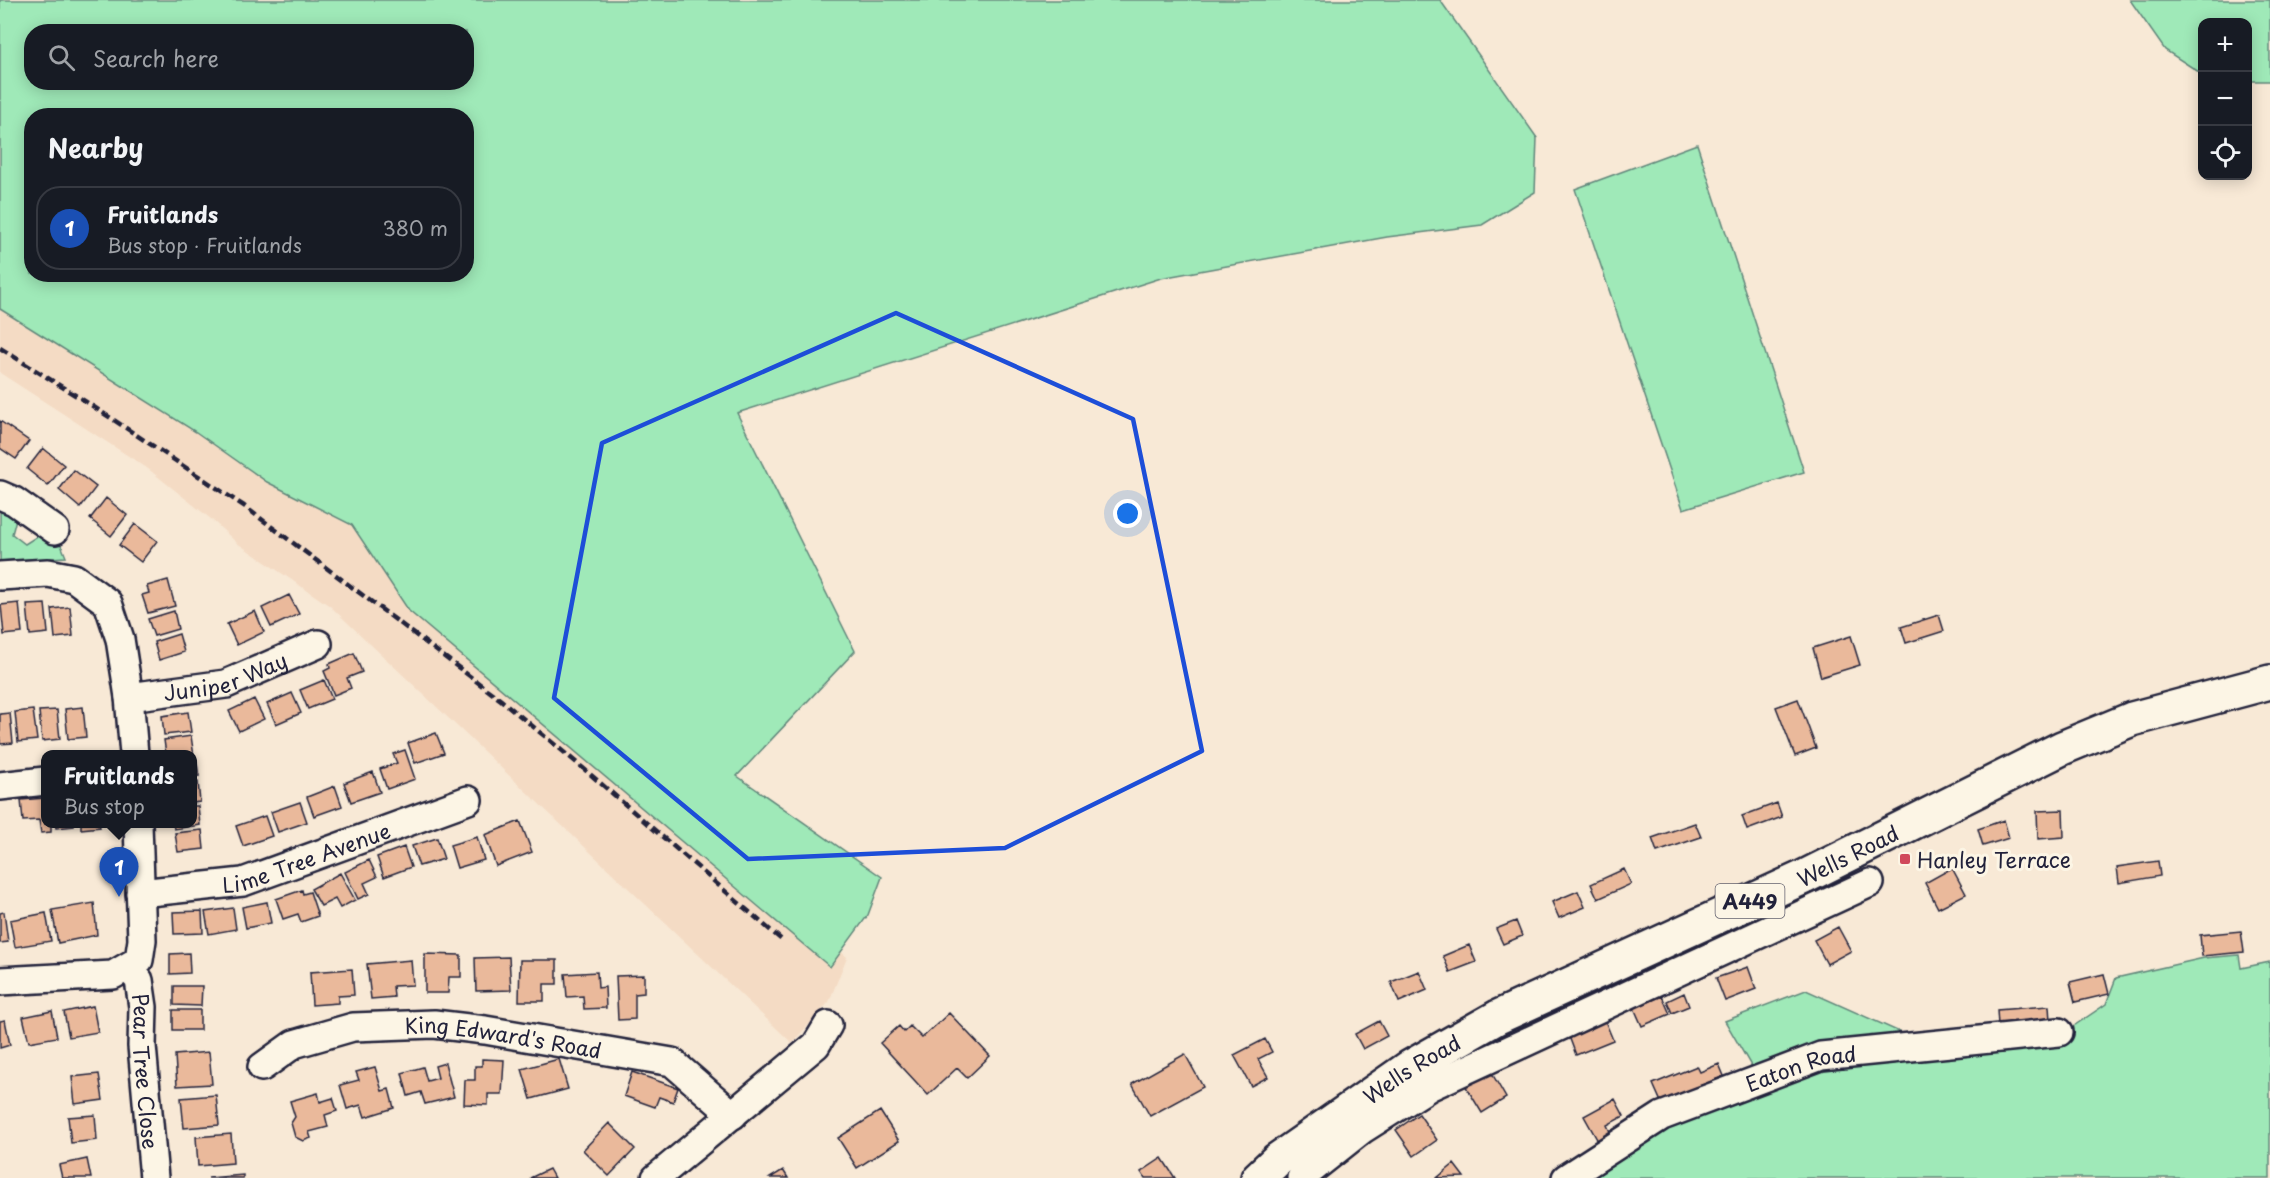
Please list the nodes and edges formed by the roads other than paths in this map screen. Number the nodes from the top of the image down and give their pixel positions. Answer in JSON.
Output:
{"nodes":[{"id":1,"x":0,"y":495,"type":"edge"},
{"id":2,"x":38,"y":526,"type":"dead end"},
{"id":3,"x":0,"y":576,"type":"edge"},
{"id":4,"x":318,"y":644,"type":"dead end"},
{"id":5,"x":2270,"y":682,"type":"edge"},
{"id":6,"x":129,"y":697,"type":"junction"},
{"id":7,"x":134,"y":750,"type":"edge"},
{"id":8,"x":41,"y":781,"type":"edge"},
{"id":9,"x":0,"y":786,"type":"edge"},
{"id":10,"x":468,"y":800,"type":"dead end"},
{"id":11,"x":138,"y":828,"type":"edge"},
{"id":12,"x":1870,"y":883,"type":"dead end"},
{"id":13,"x":140,"y":893,"type":"junction"},
{"id":14,"x":128,"y":968,"type":"junction"},
{"id":15,"x":0,"y":981,"type":"edge"},
{"id":16,"x":828,"y":1025,"type":"dead end"},
{"id":17,"x":2059,"y":1032,"type":"dead end"},
{"id":18,"x":262,"y":1067,"type":"dead end"},
{"id":19,"x":733,"y":1115,"type":"junction"},
{"id":20,"x":154,"y":1178,"type":"edge"},
{"id":21,"x":656,"y":1178,"type":"edge"},
{"id":22,"x":1258,"y":1178,"type":"edge"},
{"id":23,"x":1301,"y":1178,"type":"edge"},
{"id":24,"x":1566,"y":1178,"type":"edge"}],
"edges":[{"from":1,"to":2,"type":"street"},
{"from":3,"to":6,"type":"street"},
{"from":4,"to":6,"type":"street","name":"Juniper Way"},
{"from":5,"to":22,"type":"highway","name":"Wells Road","number":"A449"},
{"from":6,"to":7,"type":"street"},
{"from":8,"to":9,"type":"street"},
{"from":10,"to":13,"type":"street","name":"Lime Tree Avenue"},
{"from":11,"to":13,"type":"street"},
{"from":12,"to":23,"type":"street"},
{"from":13,"to":14,"type":"street"},
{"from":14,"to":15,"type":"street"},
{"from":14,"to":20,"type":"street","name":"Pear Tree Close"},
{"from":16,"to":19,"type":"street"},
{"from":17,"to":24,"type":"street","name":"Eaton Road"},
{"from":18,"to":19,"type":"street","name":"King Edward's Road"},
{"from":19,"to":21,"type":"street"}]}
